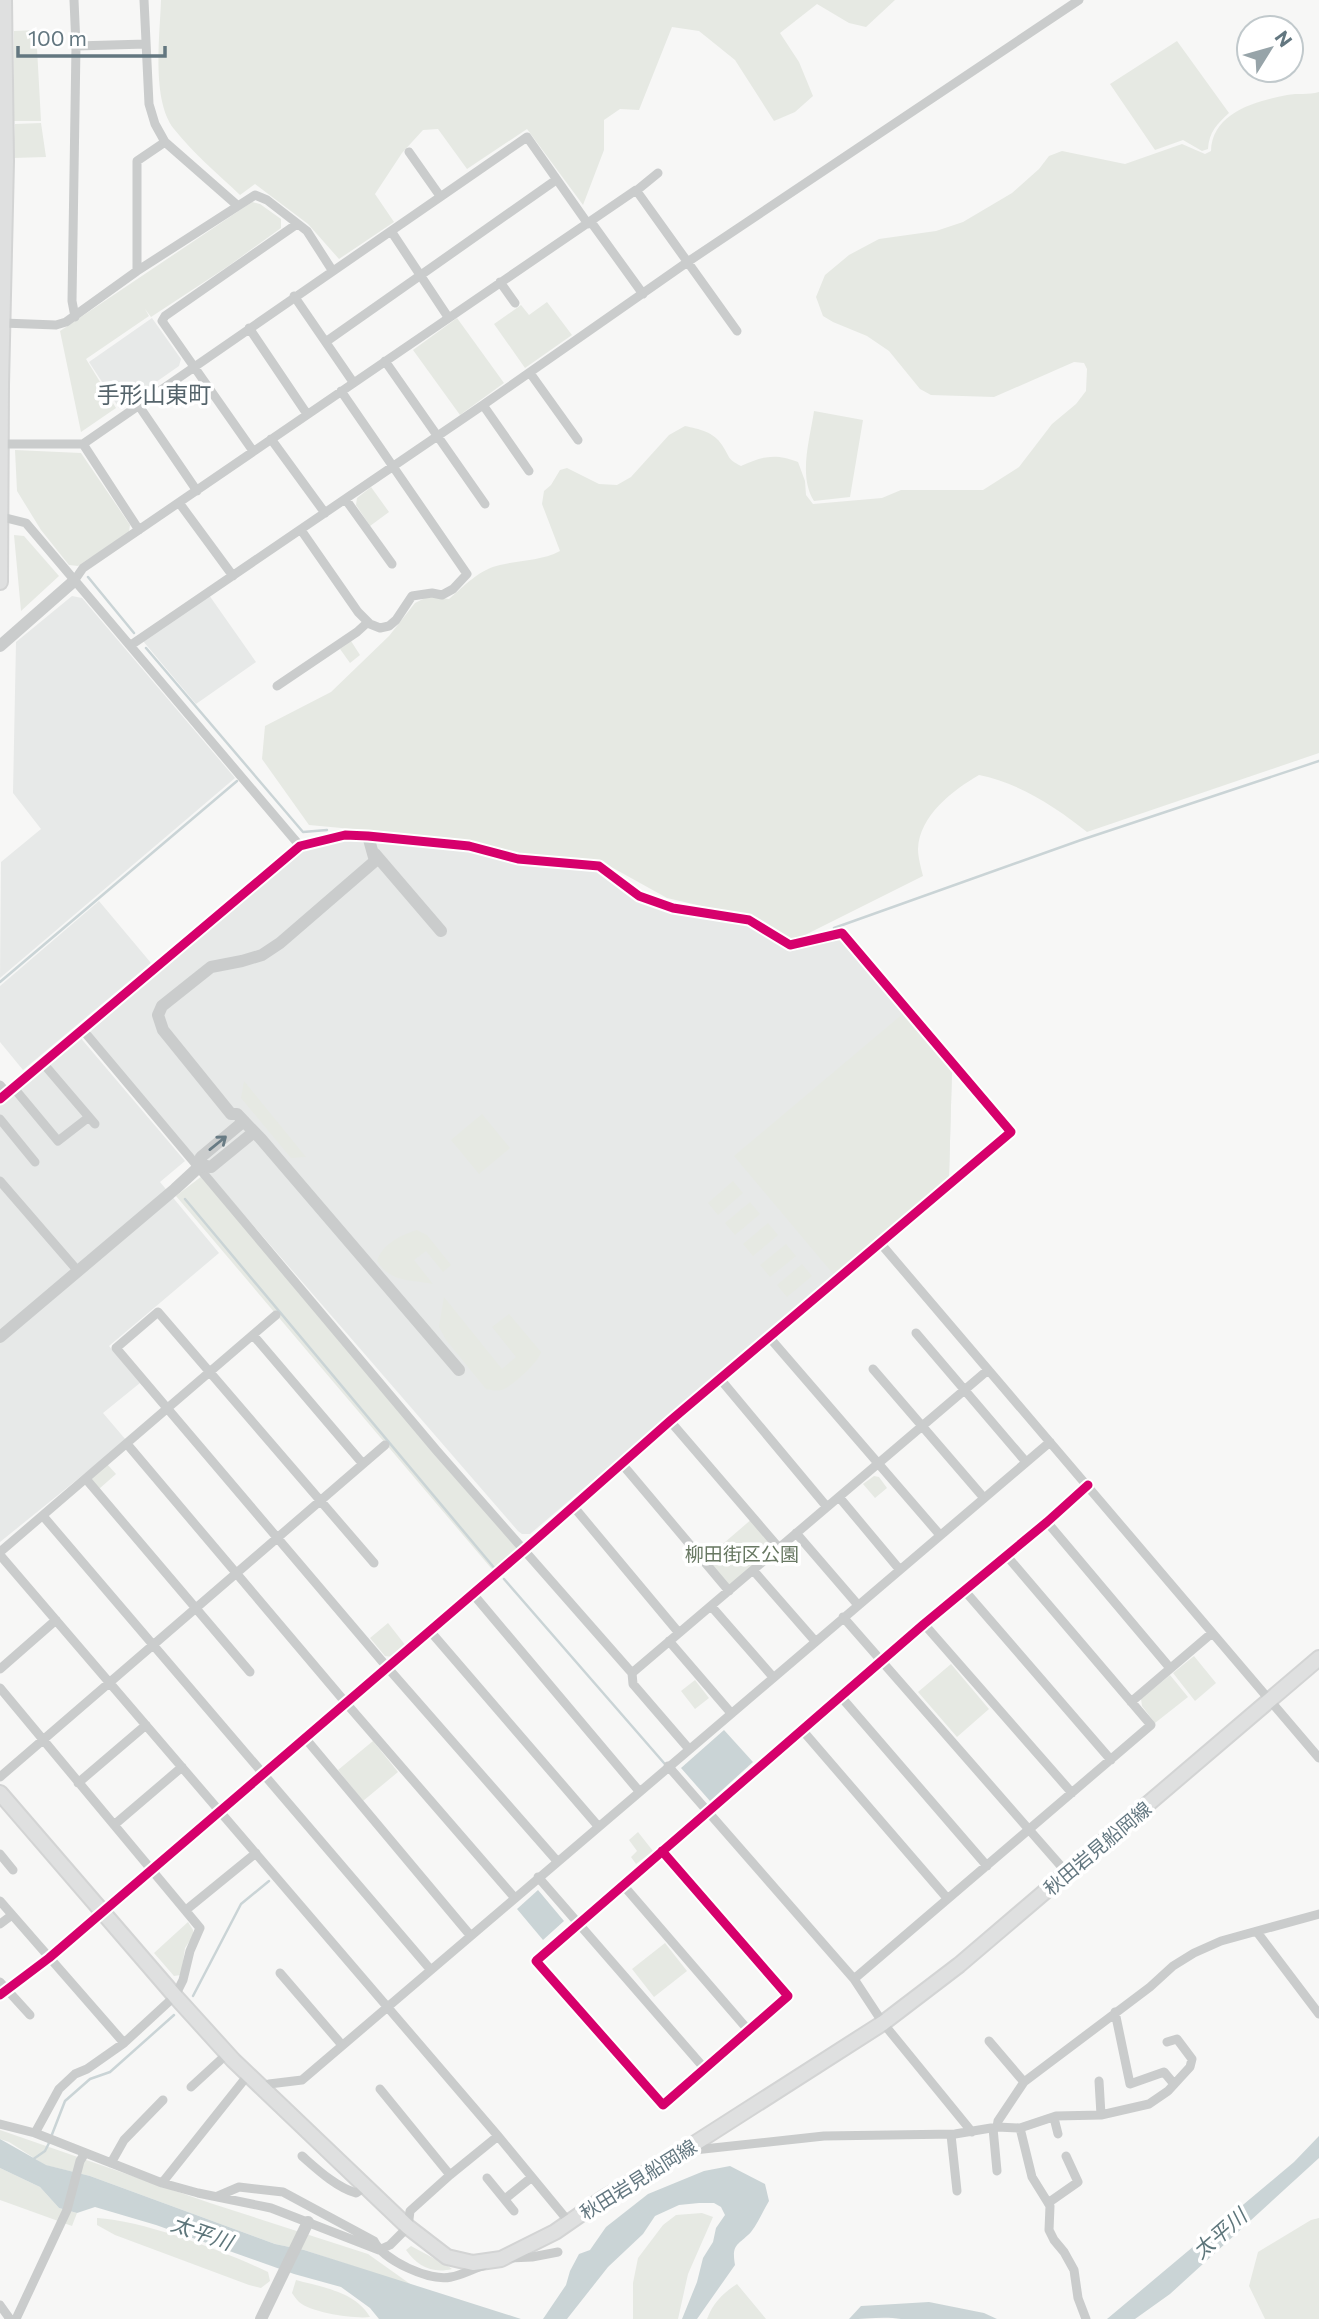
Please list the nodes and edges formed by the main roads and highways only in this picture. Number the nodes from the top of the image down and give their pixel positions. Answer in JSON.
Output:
{"nodes":[{"id":1,"x":4,"y":0,"type":"edge"},
{"id":2,"x":0,"y":444,"type":"edge"},
{"id":3,"x":2,"y":517,"type":"edge"},
{"id":4,"x":0,"y":570,"type":"edge"},
{"id":5,"x":0,"y":582,"type":"edge"},
{"id":6,"x":1319,"y":1658,"type":"edge"},
{"id":7,"x":0,"y":1793,"type":"edge"}],
"edges":[{"from":1,"to":2,"type":"main road"},
{"from":2,"to":3,"type":"main road"},
{"from":3,"to":4,"type":"main road"},
{"from":4,"to":5,"type":"main road"},
{"from":6,"to":7,"type":"main road","name":"秋田岩見船岡線"}]}
